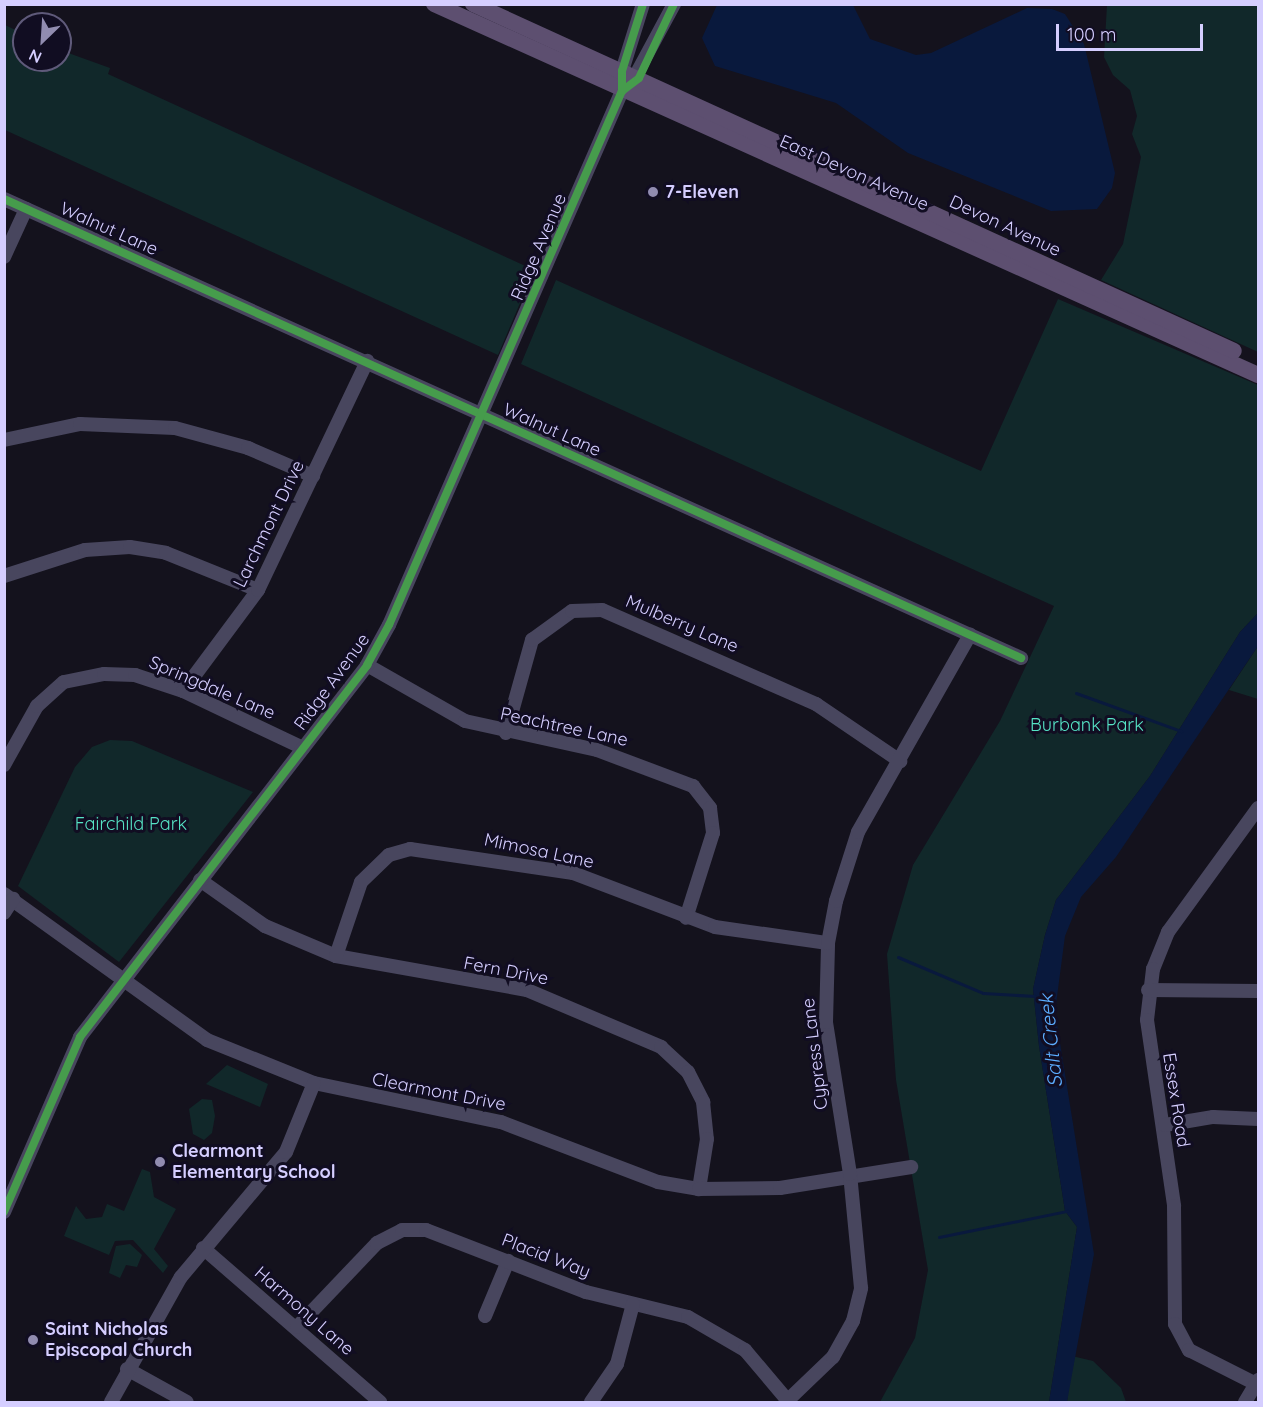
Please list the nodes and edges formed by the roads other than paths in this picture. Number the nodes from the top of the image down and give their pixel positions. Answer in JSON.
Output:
{"nodes":[{"id":1,"x":434,"y":4,"type":"edge"},
{"id":2,"x":473,"y":4,"type":"edge"},
{"id":3,"x":643,"y":4,"type":"edge"},
{"id":4,"x":674,"y":4,"type":"edge"},
{"id":5,"x":622,"y":71,"type":"junction"},
{"id":6,"x":639,"y":78,"type":"junction"},
{"id":7,"x":622,"y":91,"type":"junction"},
{"id":8,"x":4,"y":199,"type":"edge"},
{"id":9,"x":27,"y":209,"type":"junction"},
{"id":10,"x":4,"y":257,"type":"edge"},
{"id":11,"x":366,"y":361,"type":"junction"},
{"id":12,"x":1258,"y":363,"type":"edge"},
{"id":13,"x":1258,"y":375,"type":"edge"},
{"id":14,"x":484,"y":416,"type":"junction"},
{"id":15,"x":4,"y":440,"type":"edge"},
{"id":16,"x":313,"y":476,"type":"junction"},
{"id":17,"x":4,"y":576,"type":"edge"},
{"id":18,"x":258,"y":590,"type":"junction"},
{"id":19,"x":970,"y":635,"type":"junction"},
{"id":20,"x":1021,"y":658,"type":"dead end"},
{"id":21,"x":367,"y":665,"type":"junction"},
{"id":22,"x":183,"y":691,"type":"junction"},
{"id":23,"x":506,"y":733,"type":"junction"},
{"id":24,"x":303,"y":748,"type":"junction"},
{"id":25,"x":900,"y":761,"type":"junction"},
{"id":26,"x":4,"y":765,"type":"edge"},
{"id":27,"x":1258,"y":808,"type":"edge"},
{"id":28,"x":200,"y":880,"type":"junction"},
{"id":29,"x":9,"y":896,"type":"edge"},
{"id":30,"x":4,"y":913,"type":"edge"},
{"id":31,"x":686,"y":918,"type":"junction"},
{"id":32,"x":828,"y":943,"type":"junction"},
{"id":33,"x":336,"y":956,"type":"junction"},
{"id":34,"x":121,"y":979,"type":"junction"},
{"id":35,"x":1149,"y":990,"type":"junction"},
{"id":36,"x":1258,"y":991,"type":"edge"},
{"id":37,"x":314,"y":1083,"type":"junction"},
{"id":38,"x":1258,"y":1119,"type":"edge"},
{"id":39,"x":1165,"y":1125,"type":"junction"},
{"id":40,"x":911,"y":1167,"type":"dead end"},
{"id":41,"x":850,"y":1174,"type":"junction"},
{"id":42,"x":699,"y":1189,"type":"junction"},
{"id":43,"x":4,"y":1212,"type":"edge"},
{"id":44,"x":203,"y":1248,"type":"junction"},
{"id":45,"x":508,"y":1261,"type":"junction"},
{"id":46,"x":633,"y":1304,"type":"junction"},
{"id":47,"x":485,"y":1317,"type":"dead end"},
{"id":48,"x":297,"y":1328,"type":"junction"},
{"id":49,"x":127,"y":1369,"type":"junction"},
{"id":50,"x":1258,"y":1383,"type":"edge"},
{"id":51,"x":111,"y":1402,"type":"edge"},
{"id":52,"x":187,"y":1402,"type":"edge"},
{"id":53,"x":380,"y":1402,"type":"edge"},
{"id":54,"x":591,"y":1402,"type":"edge"},
{"id":55,"x":788,"y":1402,"type":"edge"},
{"id":56,"x":1245,"y":1402,"type":"edge"}],
"edges":[{"from":1,"to":7,"type":"main road","name":"East Devon Avenue"},
{"from":2,"to":5,"type":"main road","name":"Devon Avenue"},
{"from":3,"to":5,"type":"street"},
{"from":4,"to":6,"type":"street"},
{"from":5,"to":6,"type":"main road","name":"Devon Avenue"},
{"from":5,"to":7,"type":"street"},
{"from":6,"to":7,"type":"street"},
{"from":6,"to":12,"type":"main road","name":"Devon Avenue"},
{"from":7,"to":13,"type":"main road","name":"East Devon Avenue"},
{"from":7,"to":14,"type":"street","name":"Ridge Avenue"},
{"from":8,"to":9,"type":"street","name":"Walnut Lane"},
{"from":9,"to":10,"type":"street"},
{"from":9,"to":11,"type":"street","name":"Walnut Lane"},
{"from":11,"to":14,"type":"street","name":"Walnut Lane"},
{"from":11,"to":16,"type":"street","name":"Larchmont Drive"},
{"from":14,"to":19,"type":"street","name":"Walnut Lane"},
{"from":14,"to":21,"type":"street","name":"Ridge Avenue"},
{"from":15,"to":16,"type":"street"},
{"from":16,"to":18,"type":"street","name":"Larchmont Drive"},
{"from":17,"to":18,"type":"street"},
{"from":18,"to":22,"type":"street","name":"Larchmont Drive"},
{"from":19,"to":20,"type":"street","name":"Walnut Lane"},
{"from":19,"to":25,"type":"street","name":"Cypress Lane"},
{"from":21,"to":23,"type":"street","name":"Peachtree Lane"},
{"from":21,"to":24,"type":"street","name":"Ridge Avenue"},
{"from":22,"to":24,"type":"street","name":"Springdale Lane"},
{"from":22,"to":26,"type":"street","name":"Springdale Lane"},
{"from":23,"to":25,"type":"street","name":"Mulberry Lane"},
{"from":23,"to":31,"type":"street","name":"Peachtree Lane"},
{"from":24,"to":28,"type":"street","name":"Ridge Avenue"},
{"from":25,"to":32,"type":"street","name":"Cypress Lane"},
{"from":27,"to":35,"type":"street","name":"Essex Road"},
{"from":28,"to":33,"type":"street","name":"Fern Drive"},
{"from":28,"to":34,"type":"street","name":"Ridge Avenue"},
{"from":29,"to":30,"type":"street"},
{"from":29,"to":34,"type":"street","name":"Clearmont Drive"},
{"from":31,"to":32,"type":"street","name":"Mimosa Lane"},
{"from":31,"to":33,"type":"street","name":"Mimosa Lane"},
{"from":32,"to":41,"type":"street","name":"Cypress Lane"},
{"from":33,"to":42,"type":"street","name":"Fern Drive"},
{"from":34,"to":37,"type":"street","name":"Clearmont Drive"},
{"from":34,"to":43,"type":"street","name":"Ridge Avenue"},
{"from":35,"to":36,"type":"street"},
{"from":35,"to":39,"type":"street","name":"Essex Road"},
{"from":37,"to":42,"type":"street","name":"Clearmont Drive"},
{"from":37,"to":44,"type":"street"},
{"from":38,"to":39,"type":"street"},
{"from":39,"to":50,"type":"street","name":"Essex Road"},
{"from":40,"to":41,"type":"street","name":"Clearmont Drive"},
{"from":41,"to":42,"type":"street","name":"Clearmont Drive"},
{"from":41,"to":55,"type":"street","name":"Cypress Lane"},
{"from":44,"to":48,"type":"street","name":"Harmony Lane"},
{"from":44,"to":49,"type":"street"},
{"from":45,"to":46,"type":"street","name":"Placid Way"},
{"from":45,"to":47,"type":"street"},
{"from":45,"to":48,"type":"street","name":"Placid Way"},
{"from":46,"to":54,"type":"street"},
{"from":46,"to":55,"type":"street","name":"Placid Way"},
{"from":48,"to":53,"type":"street","name":"Harmony Lane"},
{"from":49,"to":51,"type":"street"},
{"from":49,"to":52,"type":"street"},
{"from":50,"to":56,"type":"street"}]}
